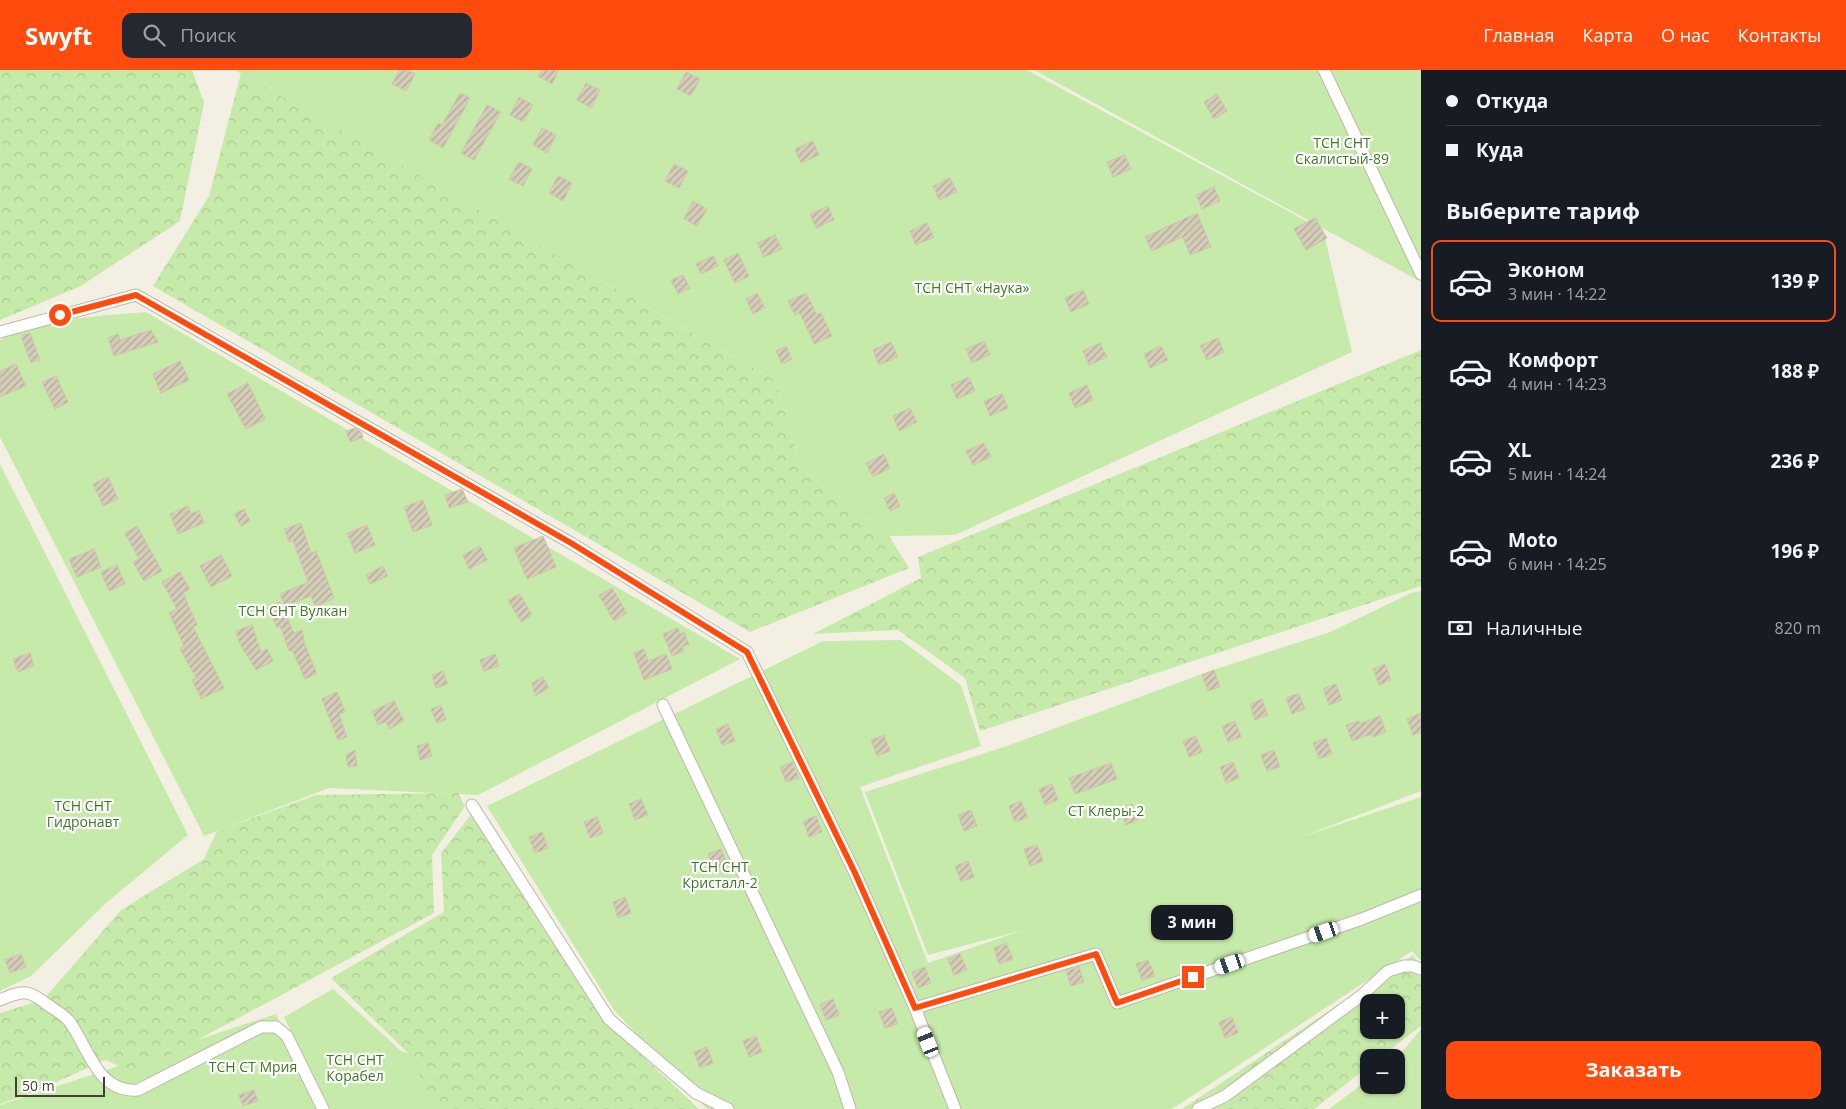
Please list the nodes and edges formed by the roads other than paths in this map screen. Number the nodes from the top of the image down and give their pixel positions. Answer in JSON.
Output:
{"nodes":[{"id":1,"x":1324,"y":70,"type":"edge"},
{"id":2,"x":1421,"y":274,"type":"edge"},
{"id":3,"x":0,"y":332,"type":"edge"},
{"id":4,"x":663,"y":705,"type":"dead end"},
{"id":5,"x":472,"y":805,"type":"dead end"},
{"id":6,"x":1421,"y":895,"type":"edge"},
{"id":7,"x":1421,"y":969,"type":"edge"},
{"id":8,"x":0,"y":1000,"type":"edge"},
{"id":9,"x":915,"y":1008,"type":"junction"},
{"id":10,"x":324,"y":1109,"type":"edge"},
{"id":11,"x":728,"y":1109,"type":"edge"},
{"id":12,"x":850,"y":1109,"type":"edge"},
{"id":13,"x":955,"y":1109,"type":"edge"},
{"id":14,"x":1198,"y":1109,"type":"edge"}],
"edges":[{"from":1,"to":2,"type":"street"},
{"from":3,"to":9,"type":"street"},
{"from":4,"to":12,"type":"street"},
{"from":5,"to":11,"type":"street"},
{"from":6,"to":9,"type":"street"},
{"from":7,"to":14,"type":"street"},
{"from":8,"to":10,"type":"street"},
{"from":9,"to":13,"type":"street"}]}
